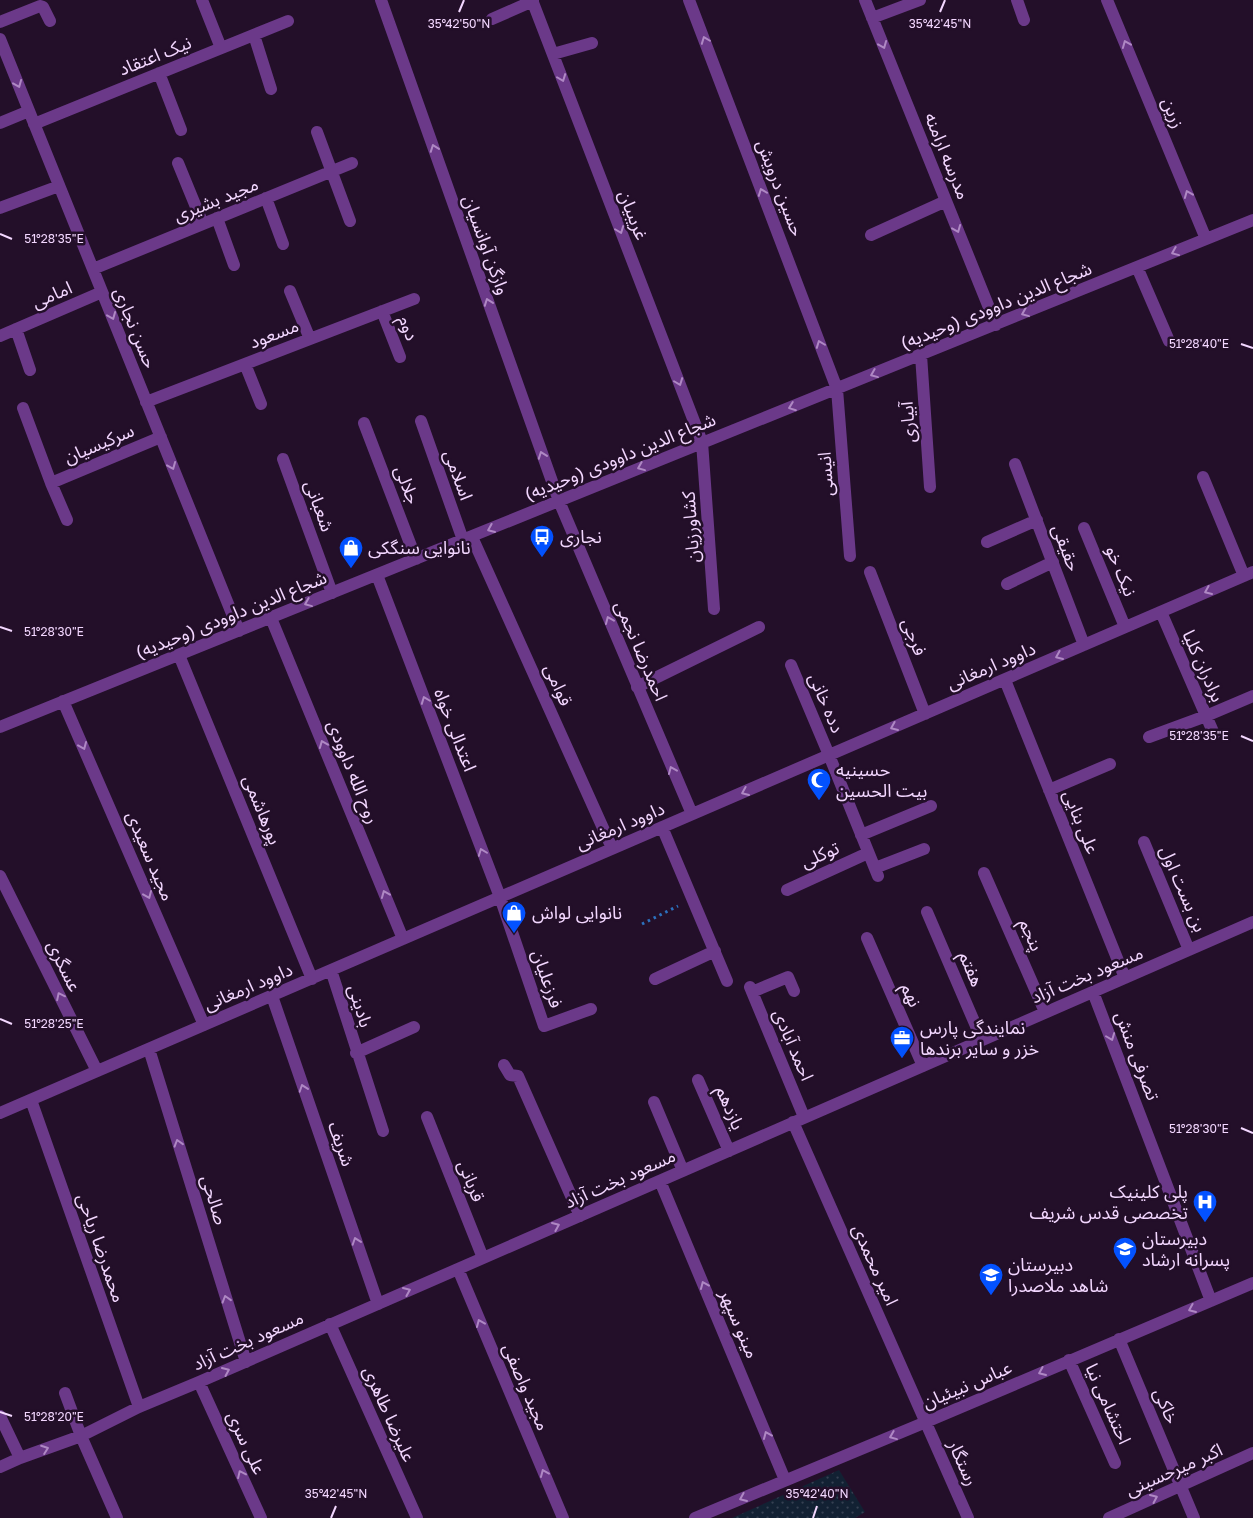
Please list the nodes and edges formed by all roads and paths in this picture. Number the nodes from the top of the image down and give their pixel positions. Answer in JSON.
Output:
{"nodes":[{"id":1,"x":202,"y":0,"type":"edge"},
{"id":2,"x":381,"y":0,"type":"edge"},
{"id":3,"x":532,"y":0,"type":"edge"},
{"id":4,"x":689,"y":0,"type":"edge"},
{"id":5,"x":865,"y":0,"type":"edge"},
{"id":6,"x":920,"y":0,"type":"edge"},
{"id":7,"x":1017,"y":0,"type":"edge"},
{"id":8,"x":1107,"y":0,"type":"edge"},
{"id":9,"x":872,"y":18,"type":"junction"},
{"id":10,"x":492,"y":19,"type":"dead end"},
{"id":11,"x":1024,"y":20,"type":"dead end"},
{"id":12,"x":50,"y":21,"type":"dead end"},
{"id":13,"x":288,"y":21,"type":"dead end"},
{"id":14,"x":0,"y":22,"type":"edge"},
{"id":15,"x":254,"y":35,"type":"junction"},
{"id":16,"x":0,"y":38,"type":"edge"},
{"id":17,"x":592,"y":43,"type":"dead end"},
{"id":18,"x":221,"y":48,"type":"junction"},
{"id":19,"x":553,"y":54,"type":"junction"},
{"id":20,"x":159,"y":73,"type":"junction"},
{"id":21,"x":271,"y":89,"type":"dead end"},
{"id":22,"x":29,"y":111,"type":"junction"},
{"id":23,"x":0,"y":123,"type":"edge"},
{"id":24,"x":34,"y":124,"type":"junction"},
{"id":25,"x":180,"y":130,"type":"dead end"},
{"id":26,"x":317,"y":132,"type":"dead end"},
{"id":27,"x":178,"y":163,"type":"dead end"},
{"id":28,"x":352,"y":163,"type":"dead end"},
{"id":29,"x":332,"y":172,"type":"junction"},
{"id":30,"x":59,"y":186,"type":"junction"},
{"id":31,"x":266,"y":198,"type":"junction"},
{"id":32,"x":946,"y":201,"type":"junction"},
{"id":33,"x":0,"y":208,"type":"edge"},
{"id":34,"x":217,"y":218,"type":"junction"},
{"id":35,"x":1253,"y":220,"type":"edge"},
{"id":36,"x":350,"y":221,"type":"dead end"},
{"id":37,"x":203,"y":224,"type":"junction"},
{"id":38,"x":871,"y":236,"type":"dead end"},
{"id":39,"x":1206,"y":239,"type":"junction"},
{"id":40,"x":283,"y":244,"type":"dead end"},
{"id":41,"x":234,"y":265,"type":"dead end"},
{"id":42,"x":1137,"y":267,"type":"junction"},
{"id":43,"x":93,"y":269,"type":"junction"},
{"id":44,"x":290,"y":291,"type":"dead end"},
{"id":45,"x":102,"y":292,"type":"junction"},
{"id":46,"x":414,"y":300,"type":"dead end"},
{"id":47,"x":382,"y":312,"type":"junction"},
{"id":48,"x":996,"y":325,"type":"junction"},
{"id":49,"x":16,"y":329,"type":"junction"},
{"id":50,"x":0,"y":336,"type":"edge"},
{"id":51,"x":310,"y":339,"type":"junction"},
{"id":52,"x":1169,"y":341,"type":"dead end"},
{"id":53,"x":921,"y":355,"type":"junction"},
{"id":54,"x":400,"y":357,"type":"dead end"},
{"id":55,"x":245,"y":364,"type":"junction"},
{"id":56,"x":30,"y":370,"type":"dead end"},
{"id":57,"x":837,"y":389,"type":"junction"},
{"id":58,"x":146,"y":402,"type":"junction"},
{"id":59,"x":261,"y":404,"type":"dead end"},
{"id":60,"x":23,"y":408,"type":"dead end"},
{"id":61,"x":421,"y":421,"type":"dead end"},
{"id":62,"x":364,"y":423,"type":"dead end"},
{"id":63,"x":160,"y":437,"type":"junction"},
{"id":64,"x":702,"y":442,"type":"junction"},
{"id":65,"x":283,"y":459,"type":"dead end"},
{"id":66,"x":1016,"y":464,"type":"dead end"},
{"id":67,"x":1203,"y":477,"type":"dead end"},
{"id":68,"x":51,"y":483,"type":"junction"},
{"id":69,"x":930,"y":487,"type":"dead end"},
{"id":70,"x":558,"y":501,"type":"junction"},
{"id":71,"x":67,"y":520,"type":"dead end"},
{"id":72,"x":1037,"y":520,"type":"junction"},
{"id":73,"x":1084,"y":528,"type":"dead end"},
{"id":74,"x":468,"y":538,"type":"junction"},
{"id":75,"x":987,"y":542,"type":"dead end"},
{"id":76,"x":850,"y":556,"type":"dead end"},
{"id":77,"x":416,"y":559,"type":"junction"},
{"id":78,"x":1053,"y":562,"type":"junction"},
{"id":79,"x":870,"y":572,"type":"dead end"},
{"id":80,"x":1249,"y":574,"type":"edge"},
{"id":81,"x":377,"y":575,"type":"junction"},
{"id":82,"x":1007,"y":584,"type":"dead end"},
{"id":83,"x":332,"y":593,"type":"junction"},
{"id":84,"x":714,"y":608,"type":"dead end"},
{"id":85,"x":1161,"y":612,"type":"junction"},
{"id":86,"x":271,"y":618,"type":"junction"},
{"id":87,"x":759,"y":627,"type":"dead end"},
{"id":88,"x":1125,"y":627,"type":"junction"},
{"id":89,"x":238,"y":631,"type":"junction"},
{"id":90,"x":1084,"y":645,"type":"junction"},
{"id":91,"x":179,"y":655,"type":"junction"},
{"id":92,"x":791,"y":665,"type":"dead end"},
{"id":93,"x":1004,"y":680,"type":"junction"},
{"id":94,"x":637,"y":687,"type":"junction"},
{"id":95,"x":1253,"y":696,"type":"edge"},
{"id":96,"x":64,"y":701,"type":"junction"},
{"id":97,"x":925,"y":714,"type":"junction"},
{"id":98,"x":1206,"y":716,"type":"junction"},
{"id":99,"x":0,"y":727,"type":"edge"},
{"id":100,"x":1214,"y":734,"type":"dead end"},
{"id":101,"x":1149,"y":737,"type":"dead end"},
{"id":102,"x":829,"y":755,"type":"junction"},
{"id":103,"x":1110,"y":764,"type":"dead end"},
{"id":104,"x":1049,"y":790,"type":"junction"},
{"id":105,"x":931,"y":806,"type":"dead end"},
{"id":106,"x":692,"y":814,"type":"junction"},
{"id":107,"x":662,"y":827,"type":"junction"},
{"id":108,"x":861,"y":835,"type":"junction"},
{"id":109,"x":1144,"y":842,"type":"dead end"},
{"id":110,"x":612,"y":848,"type":"junction"},
{"id":111,"x":924,"y":849,"type":"dead end"},
{"id":112,"x":868,"y":852,"type":"junction"},
{"id":113,"x":984,"y":872,"type":"dead end"},
{"id":114,"x":0,"y":876,"type":"edge"},
{"id":115,"x":786,"y":890,"type":"dead end"},
{"id":116,"x":500,"y":897,"type":"junction"},
{"id":117,"x":692,"y":899,"type":"junction"},
{"id":118,"x":927,"y":912,"type":"dead end"},
{"id":119,"x":1253,"y":922,"type":"edge"},
{"id":120,"x":642,"y":924,"type":"dead end"},
{"id":121,"x":867,"y":938,"type":"dead end"},
{"id":122,"x":403,"y":939,"type":"junction"},
{"id":123,"x":1190,"y":950,"type":"junction"},
{"id":124,"x":715,"y":951,"type":"junction"},
{"id":125,"x":331,"y":970,"type":"junction"},
{"id":126,"x":312,"y":978,"type":"junction"},
{"id":127,"x":1125,"y":978,"type":"junction"},
{"id":128,"x":655,"y":979,"type":"dead end"},
{"id":129,"x":727,"y":981,"type":"dead end"},
{"id":130,"x":794,"y":990,"type":"dead end"},
{"id":131,"x":1094,"y":992,"type":"junction"},
{"id":132,"x":272,"y":996,"type":"junction"},
{"id":133,"x":591,"y":1009,"type":"dead end"},
{"id":134,"x":1045,"y":1012,"type":"junction"},
{"id":135,"x":204,"y":1025,"type":"junction"},
{"id":136,"x":414,"y":1027,"type":"dead end"},
{"id":137,"x":982,"y":1040,"type":"junction"},
{"id":138,"x":149,"y":1048,"type":"junction"},
{"id":139,"x":356,"y":1053,"type":"junction"},
{"id":140,"x":504,"y":1066,"type":"dead end"},
{"id":141,"x":923,"y":1066,"type":"junction"},
{"id":142,"x":97,"y":1071,"type":"junction"},
{"id":143,"x":698,"y":1080,"type":"dead end"},
{"id":144,"x":31,"y":1100,"type":"junction"},
{"id":145,"x":654,"y":1102,"type":"dead end"},
{"id":146,"x":0,"y":1113,"type":"edge"},
{"id":147,"x":427,"y":1117,"type":"dead end"},
{"id":148,"x":799,"y":1120,"type":"junction"},
{"id":149,"x":383,"y":1131,"type":"dead end"},
{"id":150,"x":728,"y":1151,"type":"junction"},
{"id":151,"x":683,"y":1171,"type":"junction"},
{"id":152,"x":660,"y":1181,"type":"junction"},
{"id":153,"x":580,"y":1216,"type":"junction"},
{"id":154,"x":483,"y":1258,"type":"junction"},
{"id":155,"x":458,"y":1269,"type":"junction"},
{"id":156,"x":1253,"y":1283,"type":"edge"},
{"id":157,"x":1211,"y":1301,"type":"junction"},
{"id":158,"x":378,"y":1304,"type":"junction"},
{"id":159,"x":330,"y":1324,"type":"junction"},
{"id":160,"x":1119,"y":1339,"type":"junction"},
{"id":161,"x":1069,"y":1360,"type":"junction"},
{"id":162,"x":246,"y":1362,"type":"junction"},
{"id":163,"x":199,"y":1382,"type":"junction"},
{"id":164,"x":65,"y":1393,"type":"dead end"},
{"id":165,"x":139,"y":1407,"type":"junction"},
{"id":166,"x":0,"y":1416,"type":"edge"},
{"id":167,"x":926,"y":1422,"type":"junction"},
{"id":168,"x":81,"y":1436,"type":"junction"},
{"id":169,"x":1253,"y":1453,"type":"edge"},
{"id":170,"x":20,"y":1458,"type":"junction"},
{"id":171,"x":1115,"y":1463,"type":"dead end"},
{"id":172,"x":0,"y":1467,"type":"edge"},
{"id":173,"x":786,"y":1480,"type":"junction"},
{"id":174,"x":1181,"y":1486,"type":"junction"},
{"id":175,"x":117,"y":1518,"type":"edge"},
{"id":176,"x":262,"y":1518,"type":"edge"},
{"id":177,"x":417,"y":1518,"type":"edge"},
{"id":178,"x":563,"y":1518,"type":"edge"},
{"id":179,"x":695,"y":1518,"type":"edge"},
{"id":180,"x":968,"y":1518,"type":"edge"},
{"id":181,"x":1109,"y":1518,"type":"edge"},
{"id":182,"x":1194,"y":1518,"type":"edge"}],
"edges":[{"from":1,"to":18,"type":"street"},
{"from":70,"to":2,"type":"street","name":"وازگن آوانسیان","one_way":true},
{"from":3,"to":10,"type":"street"},
{"from":3,"to":19,"type":"street","name":"غریبیان"},
{"from":57,"to":4,"type":"street","name":"حسین درویش","one_way":true},
{"from":5,"to":9,"type":"street","name":"مدرسه ارامنه"},
{"from":6,"to":9,"type":"street"},
{"from":7,"to":11,"type":"street"},
{"from":39,"to":8,"type":"street","name":"زرین","one_way":true},
{"from":9,"to":32,"type":"street","name":"مدرسه ارامنه","one_way":true},
{"from":12,"to":14,"type":"street"},
{"from":13,"to":15,"type":"street","name":"نیک اعتقاد"},
{"from":15,"to":18,"type":"street","name":"نیک اعتقاد"},
{"from":15,"to":21,"type":"street"},
{"from":16,"to":22,"type":"street","name":"حسن نجاری","one_way":true},
{"from":17,"to":19,"type":"street"},
{"from":18,"to":20,"type":"street","name":"نیک اعتقاد"},
{"from":19,"to":64,"type":"street","name":"غریبیان","one_way":true},
{"from":20,"to":24,"type":"street","name":"نیک اعتقاد"},
{"from":20,"to":25,"type":"street"},
{"from":22,"to":23,"type":"street"},
{"from":22,"to":24,"type":"street","name":"حسن نجاری"},
{"from":24,"to":30,"type":"street","name":"حسن نجاری"},
{"from":26,"to":29,"type":"street"},
{"from":27,"to":37,"type":"street"},
{"from":28,"to":29,"type":"street","name":"مجید بشیری"},
{"from":29,"to":31,"type":"street","name":"مجید بشیری"},
{"from":29,"to":36,"type":"street"},
{"from":30,"to":33,"type":"street"},
{"from":30,"to":43,"type":"street","name":"حسن نجاری"},
{"from":31,"to":34,"type":"street","name":"مجید بشیری"},
{"from":31,"to":40,"type":"street"},
{"from":32,"to":38,"type":"street"},
{"from":32,"to":48,"type":"street","name":"مدرسه ارامنه","one_way":true},
{"from":34,"to":37,"type":"street","name":"مجید بشیری"},
{"from":34,"to":41,"type":"street"},
{"from":35,"to":39,"type":"street","name":"شجاع الدین داوودی (وحیدیه)"},
{"from":37,"to":43,"type":"street","name":"مجید بشیری"},
{"from":39,"to":42,"type":"street","name":"شجاع الدین داوودی (وحیدیه)","one_way":true},
{"from":42,"to":48,"type":"street","name":"شجاع الدین داوودی (وحیدیه)","one_way":true},
{"from":42,"to":52,"type":"street"},
{"from":43,"to":45,"type":"street","name":"حسن نجاری"},
{"from":44,"to":51,"type":"street"},
{"from":45,"to":49,"type":"street","name":"امامی"},
{"from":45,"to":58,"type":"street","name":"حسن نجاری","one_way":true},
{"from":46,"to":47,"type":"street","name":"مسعود"},
{"from":47,"to":51,"type":"street","name":"مسعود"},
{"from":47,"to":54,"type":"street","name":"دوم"},
{"from":48,"to":53,"type":"street","name":"شجاع الدین داوودی (وحیدیه)"},
{"from":49,"to":50,"type":"street","name":"امامی"},
{"from":49,"to":56,"type":"street"},
{"from":51,"to":55,"type":"street","name":"مسعود"},
{"from":53,"to":57,"type":"street","name":"شجاع الدین داوودی (وحیدیه)","one_way":true},
{"from":53,"to":69,"type":"street","name":"آبیاری"},
{"from":55,"to":58,"type":"street","name":"مسعود"},
{"from":55,"to":59,"type":"street"},
{"from":57,"to":64,"type":"street","name":"شجاع الدین داوودی (وحیدیه)","one_way":true},
{"from":57,"to":76,"type":"street","name":"انیسی"},
{"from":58,"to":63,"type":"street","name":"حسن نجاری"},
{"from":60,"to":68,"type":"street","name":"سرکیسیان"},
{"from":61,"to":74,"type":"street","name":"اسلامی"},
{"from":62,"to":77,"type":"street","name":"جلالی"},
{"from":63,"to":68,"type":"street","name":"سرکیسیان"},
{"from":63,"to":89,"type":"street","name":"حسن نجاری","one_way":true},
{"from":64,"to":70,"type":"street","name":"شجاع الدین داوودی (وحیدیه)","one_way":true},
{"from":64,"to":84,"type":"street","name":"کشاورزیان"},
{"from":65,"to":83,"type":"street","name":"شعبانی"},
{"from":66,"to":72,"type":"street","name":"حقیقی"},
{"from":67,"to":80,"type":"street"},
{"from":68,"to":71,"type":"street","name":"سرکیسیان"},
{"from":70,"to":74,"type":"street","name":"شجاع الدین داوودی (وحیدیه)","one_way":true},
{"from":94,"to":70,"type":"street","name":"احمدرضا نجمی","one_way":true},
{"from":72,"to":75,"type":"street"},
{"from":72,"to":78,"type":"street","name":"حقیقی"},
{"from":73,"to":88,"type":"street","name":"نیک خو"},
{"from":74,"to":77,"type":"street","name":"شجاع الدین داوودی (وحیدیه)"},
{"from":74,"to":110,"type":"street","name":"قوامی"},
{"from":77,"to":81,"type":"street","name":"شجاع الدین داوودی (وحیدیه)"},
{"from":78,"to":82,"type":"street"},
{"from":78,"to":90,"type":"street","name":"حقیقی"},
{"from":79,"to":97,"type":"street","name":"فرجی"},
{"from":80,"to":85,"type":"street","name":"داوود ارمغانی","one_way":true},
{"from":81,"to":83,"type":"street","name":"شجاع الدین داوودی (وحیدیه)"},
{"from":116,"to":81,"type":"street","name":"اعتدالی خواه","one_way":true},
{"from":83,"to":86,"type":"street","name":"شجاع الدین داوودی (وحیدیه)","one_way":true},
{"from":85,"to":88,"type":"street","name":"داوود ارمغانی"},
{"from":85,"to":98,"type":"street","name":"برادران کلیا"},
{"from":86,"to":89,"type":"street","name":"شجاع الدین داوودی (وحیدیه)"},
{"from":122,"to":86,"type":"street","name":"روح الله داوودی","one_way":true},
{"from":87,"to":94,"type":"street"},
{"from":88,"to":90,"type":"street","name":"داوود ارمغانی"},
{"from":89,"to":91,"type":"street","name":"شجاع الدین داوودی (وحیدیه)"},
{"from":90,"to":93,"type":"street","name":"داوود ارمغانی","one_way":true},
{"from":91,"to":96,"type":"street","name":"شجاع الدین داوودی (وحیدیه)"},
{"from":91,"to":126,"type":"street","name":"پورهاشمی"},
{"from":92,"to":102,"type":"street","name":"دده خانی"},
{"from":93,"to":97,"type":"street","name":"داوود ارمغانی"},
{"from":93,"to":104,"type":"street","name":"علی بنایی"},
{"from":106,"to":94,"type":"street","name":"احمدرضا نجمی","one_way":true},
{"from":95,"to":98,"type":"street"},
{"from":96,"to":99,"type":"street","name":"شجاع الدین داوودی (وحیدیه)"},
{"from":96,"to":135,"type":"street","name":"مجید سعیدی","one_way":true},
{"from":97,"to":102,"type":"street","name":"داوود ارمغانی","one_way":true},
{"from":98,"to":100,"type":"street","name":"برادران کلیا"},
{"from":98,"to":101,"type":"street"},
{"from":102,"to":106,"type":"street","name":"داوود ارمغانی","one_way":true},
{"from":102,"to":108,"type":"street","name":"توکلی"},
{"from":103,"to":104,"type":"street"},
{"from":104,"to":127,"type":"street","name":"علی بنایی"},
{"from":105,"to":108,"type":"street"},
{"from":106,"to":107,"type":"street","name":"داوود ارمغانی"},
{"from":107,"to":110,"type":"street","name":"داوود ارمغانی"},
{"from":107,"to":117,"type":"street"},
{"from":108,"to":112,"type":"street","name":"توکلی"},
{"from":109,"to":123,"type":"street","name":"بن بست اول"},
{"from":110,"to":116,"type":"street","name":"داوود ارمغانی"},
{"from":111,"to":112,"type":"street","name":"توکلی"},
{"from":112,"to":115,"type":"street","name":"توکلی"},
{"from":113,"to":134,"type":"street","name":"پنجم"},
{"from":142,"to":114,"type":"street","name":"عسگری","one_way":true},
{"from":116,"to":122,"type":"street","name":"داوود ارمغانی"},
{"from":116,"to":133,"type":"street","name":"فرزعلیان"},
{"from":117,"to":120,"type":"path"},
{"from":117,"to":124,"type":"street"},
{"from":118,"to":137,"type":"street","name":"هفتم"},
{"from":119,"to":123,"type":"street","name":"مسعود بخت آزاد"},
{"from":121,"to":141,"type":"street","name":"نهم"},
{"from":122,"to":125,"type":"street","name":"داوود ارمغانی"},
{"from":123,"to":127,"type":"street","name":"مسعود بخت آزاد"},
{"from":124,"to":128,"type":"street"},
{"from":124,"to":129,"type":"street"},
{"from":125,"to":126,"type":"street","name":"داوود ارمغانی"},
{"from":125,"to":139,"type":"street","name":"بادینی"},
{"from":126,"to":132,"type":"street","name":"داوود ارمغانی"},
{"from":127,"to":131,"type":"street","name":"مسعود بخت آزاد"},
{"from":130,"to":148,"type":"street","name":"احمد آبادی"},
{"from":131,"to":134,"type":"street","name":"مسعود بخت آزاد"},
{"from":131,"to":157,"type":"street","name":"تصرفی منش","one_way":true},
{"from":132,"to":135,"type":"street","name":"داوود ارمغانی"},
{"from":158,"to":132,"type":"street","name":"شریف","one_way":true},
{"from":134,"to":137,"type":"street","name":"مسعود بخت آزاد"},
{"from":135,"to":138,"type":"street","name":"داوود ارمغانی"},
{"from":136,"to":139,"type":"street","name":"بادینی"},
{"from":137,"to":141,"type":"street","name":"مسعود بخت آزاد"},
{"from":138,"to":142,"type":"street","name":"داوود ارمغانی"},
{"from":162,"to":138,"type":"street","name":"صالحی","one_way":true},
{"from":139,"to":149,"type":"street","name":"بادینی"},
{"from":140,"to":153,"type":"street"},
{"from":141,"to":148,"type":"street","name":"مسعود بخت آزاد"},
{"from":142,"to":144,"type":"street","name":"داوود ارمغانی"},
{"from":143,"to":150,"type":"street","name":"یازدهم"},
{"from":144,"to":146,"type":"street","name":"داوود ارمغانی"},
{"from":144,"to":165,"type":"street","name":"محمدرضا ریاحی"},
{"from":145,"to":151,"type":"street"},
{"from":147,"to":154,"type":"street","name":"قربانی"},
{"from":148,"to":150,"type":"street","name":"مسعود بخت آزاد"},
{"from":148,"to":167,"type":"street","name":"امیر محمدی"},
{"from":150,"to":151,"type":"street","name":"مسعود بخت آزاد"},
{"from":151,"to":152,"type":"street","name":"مسعود بخت آزاد"},
{"from":152,"to":153,"type":"street","name":"مسعود بخت آزاد"},
{"from":173,"to":152,"type":"street","name":"مینو سپهر","one_way":true},
{"from":154,"to":153,"type":"street","name":"مسعود بخت آزاد","one_way":true},
{"from":154,"to":155,"type":"street","name":"مسعود بخت آزاد"},
{"from":158,"to":155,"type":"street","name":"مسعود بخت آزاد","one_way":true},
{"from":178,"to":155,"type":"street","name":"مجید واصفی","one_way":true},
{"from":156,"to":157,"type":"street","name":"عباس نبیئیان"},
{"from":157,"to":160,"type":"street","name":"عباس نبیئیان","one_way":true},
{"from":158,"to":159,"type":"street","name":"مسعود بخت آزاد"},
{"from":159,"to":162,"type":"street","name":"مسعود بخت آزاد"},
{"from":159,"to":177,"type":"street","name":"علیرضا طاهری"},
{"from":160,"to":161,"type":"street","name":"عباس نبیئیان"},
{"from":160,"to":174,"type":"street","name":"خاکی"},
{"from":161,"to":167,"type":"street","name":"عباس نبیئیان","one_way":true},
{"from":161,"to":171,"type":"street","name":"احتشامی نیا"},
{"from":163,"to":162,"type":"street","name":"مسعود بخت آزاد","one_way":true},
{"from":163,"to":165,"type":"street","name":"مسعود بخت آزاد"},
{"from":176,"to":163,"type":"street","name":"علی سری","one_way":true},
{"from":164,"to":168,"type":"street"},
{"from":165,"to":168,"type":"street","name":"مسعود بخت آزاد"},
{"from":166,"to":170,"type":"street"},
{"from":167,"to":173,"type":"street","name":"عباس نبیئیان","one_way":true},
{"from":167,"to":180,"type":"street","name":"رستگار"},
{"from":170,"to":168,"type":"street","name":"مسعود بخت آزاد","one_way":true},
{"from":168,"to":175,"type":"street"},
{"from":169,"to":174,"type":"street","name":"اکبر میرحسینی"},
{"from":170,"to":172,"type":"street","name":"مسعود بخت آزاد"},
{"from":173,"to":179,"type":"street","name":"عباس نبیئیان","one_way":true},
{"from":181,"to":174,"type":"street","name":"اکبر میرحسینی","one_way":true},
{"from":174,"to":182,"type":"street","name":"خاکی"}]}
